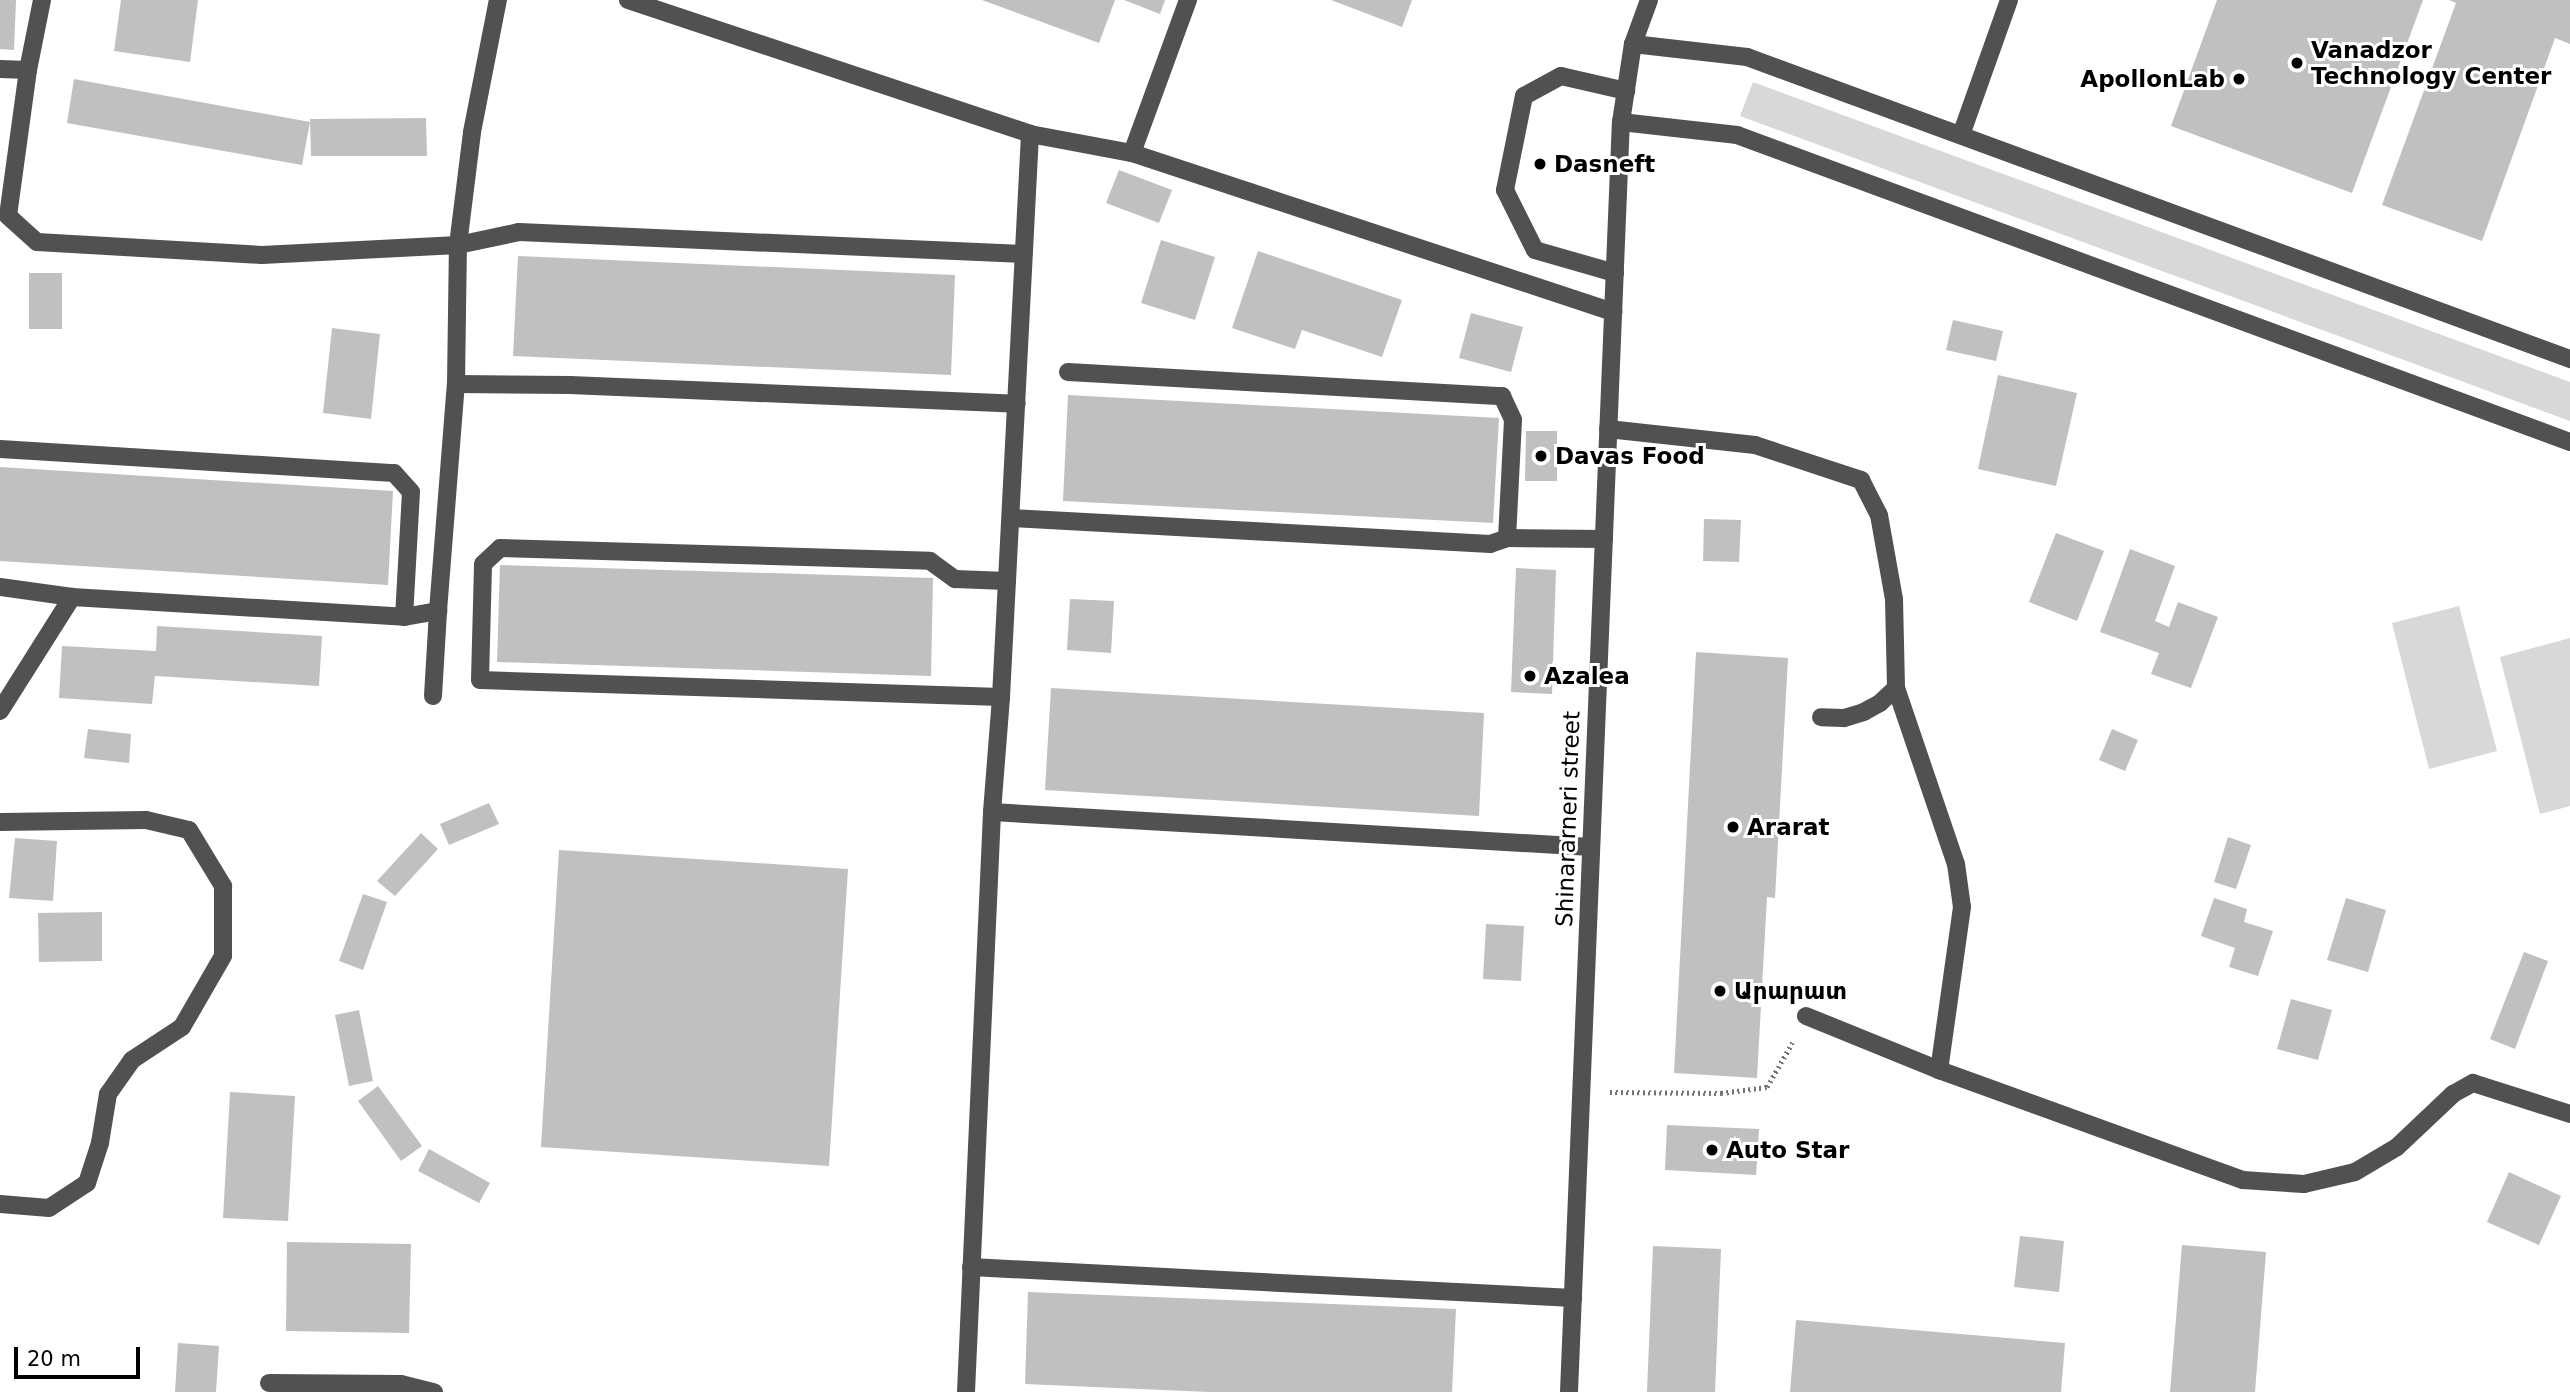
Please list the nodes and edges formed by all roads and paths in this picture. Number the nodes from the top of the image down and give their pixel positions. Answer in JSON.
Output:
{"nodes":[{"id":1,"x":42,"y":0,"type":"edge"},
{"id":2,"x":498,"y":0,"type":"edge"},
{"id":3,"x":628,"y":0,"type":"edge"},
{"id":4,"x":1188,"y":0,"type":"edge"},
{"id":5,"x":1649,"y":0,"type":"edge"},
{"id":6,"x":2009,"y":0,"type":"edge"},
{"id":7,"x":1633,"y":44,"type":"junction"},
{"id":8,"x":0,"y":69,"type":"edge"},
{"id":9,"x":28,"y":70,"type":"junction"},
{"id":10,"x":1626,"y":91,"type":"junction"},
{"id":11,"x":1621,"y":122,"type":"junction"},
{"id":12,"x":1030,"y":134,"type":"junction"},
{"id":13,"x":1961,"y":135,"type":"junction"},
{"id":14,"x":1132,"y":153,"type":"junction"},
{"id":15,"x":458,"y":245,"type":"junction"},
{"id":16,"x":1024,"y":254,"type":"junction"},
{"id":17,"x":1615,"y":273,"type":"junction"},
{"id":18,"x":1613,"y":312,"type":"junction"},
{"id":19,"x":2570,"y":359,"type":"edge"},
{"id":20,"x":1068,"y":372,"type":"dead end"},
{"id":21,"x":456,"y":384,"type":"junction"},
{"id":22,"x":1017,"y":404,"type":"junction"},
{"id":23,"x":1608,"y":429,"type":"junction"},
{"id":24,"x":2570,"y":442,"type":"edge"},
{"id":25,"x":0,"y":449,"type":"edge"},
{"id":26,"x":1011,"y":518,"type":"junction"},
{"id":27,"x":1507,"y":538,"type":"junction"},
{"id":28,"x":1604,"y":539,"type":"junction"},
{"id":29,"x":1007,"y":581,"type":"junction"},
{"id":30,"x":0,"y":587,"type":"edge"},
{"id":31,"x":72,"y":597,"type":"junction"},
{"id":32,"x":438,"y":611,"type":"junction"},
{"id":33,"x":404,"y":617,"type":"junction"},
{"id":34,"x":1896,"y":688,"type":"junction"},
{"id":35,"x":433,"y":696,"type":"dead end"},
{"id":36,"x":1001,"y":697,"type":"junction"},
{"id":37,"x":0,"y":711,"type":"edge"},
{"id":38,"x":1821,"y":717,"type":"dead end"},
{"id":39,"x":992,"y":812,"type":"junction"},
{"id":40,"x":0,"y":822,"type":"edge"},
{"id":41,"x":1591,"y":848,"type":"junction"},
{"id":42,"x":1806,"y":1016,"type":"joint"},
{"id":43,"x":1939,"y":1070,"type":"junction"},
{"id":44,"x":1581,"y":1091,"type":"junction"},
{"id":45,"x":2570,"y":1114,"type":"edge"},
{"id":46,"x":0,"y":1204,"type":"edge"},
{"id":47,"x":971,"y":1267,"type":"junction"},
{"id":48,"x":1573,"y":1298,"type":"junction"},
{"id":49,"x":269,"y":1383,"type":"dead end"},
{"id":50,"x":434,"y":1392,"type":"edge"},
{"id":51,"x":966,"y":1392,"type":"edge"},
{"id":52,"x":1569,"y":1392,"type":"edge"}],
"edges":[{"from":1,"to":9,"type":"street"},
{"from":2,"to":15,"type":"street"},
{"from":3,"to":12,"type":"street"},
{"from":4,"to":14,"type":"street"},
{"from":5,"to":7,"type":"street","name":"Shinararneri street"},
{"from":6,"to":13,"type":"street"},
{"from":7,"to":10,"type":"street","name":"Shinararneri street"},
{"from":7,"to":13,"type":"street"},
{"from":8,"to":9,"type":"street"},
{"from":9,"to":15,"type":"street"},
{"from":10,"to":11,"type":"street","name":"Shinararneri street"},
{"from":10,"to":17,"type":"street"},
{"from":11,"to":17,"type":"street","name":"Shinararneri street"},
{"from":11,"to":24,"type":"street"},
{"from":12,"to":14,"type":"street"},
{"from":12,"to":16,"type":"street"},
{"from":13,"to":19,"type":"street"},
{"from":14,"to":18,"type":"street"},
{"from":15,"to":16,"type":"street"},
{"from":15,"to":21,"type":"street"},
{"from":16,"to":22,"type":"street"},
{"from":17,"to":18,"type":"street","name":"Shinararneri street"},
{"from":18,"to":23,"type":"street","name":"Shinararneri street"},
{"from":20,"to":27,"type":"street"},
{"from":21,"to":22,"type":"street"},
{"from":21,"to":32,"type":"street"},
{"from":22,"to":26,"type":"street"},
{"from":23,"to":28,"type":"street","name":"Shinararneri street"},
{"from":23,"to":34,"type":"street"},
{"from":25,"to":33,"type":"street"},
{"from":26,"to":27,"type":"street"},
{"from":26,"to":29,"type":"street"},
{"from":27,"to":28,"type":"street"},
{"from":28,"to":41,"type":"street","name":"Shinararneri street"},
{"from":29,"to":36,"type":"street"},
{"from":29,"to":36,"type":"street"},
{"from":30,"to":31,"type":"street"},
{"from":31,"to":33,"type":"street"},
{"from":31,"to":37,"type":"street"},
{"from":32,"to":33,"type":"street"},
{"from":32,"to":35,"type":"street"},
{"from":34,"to":38,"type":"street"},
{"from":34,"to":43,"type":"street"},
{"from":36,"to":39,"type":"street"},
{"from":39,"to":41,"type":"street"},
{"from":39,"to":47,"type":"street"},
{"from":40,"to":46,"type":"street"},
{"from":41,"to":44,"type":"street","name":"Shinararneri street"},
{"from":42,"to":43,"type":"street"},
{"from":42,"to":44,"type":"path"},
{"from":43,"to":45,"type":"street"},
{"from":44,"to":48,"type":"street","name":"Shinararneri street"},
{"from":47,"to":48,"type":"street"},
{"from":47,"to":51,"type":"street"},
{"from":48,"to":52,"type":"street","name":"Shinararneri street"},
{"from":49,"to":50,"type":"street"}]}
